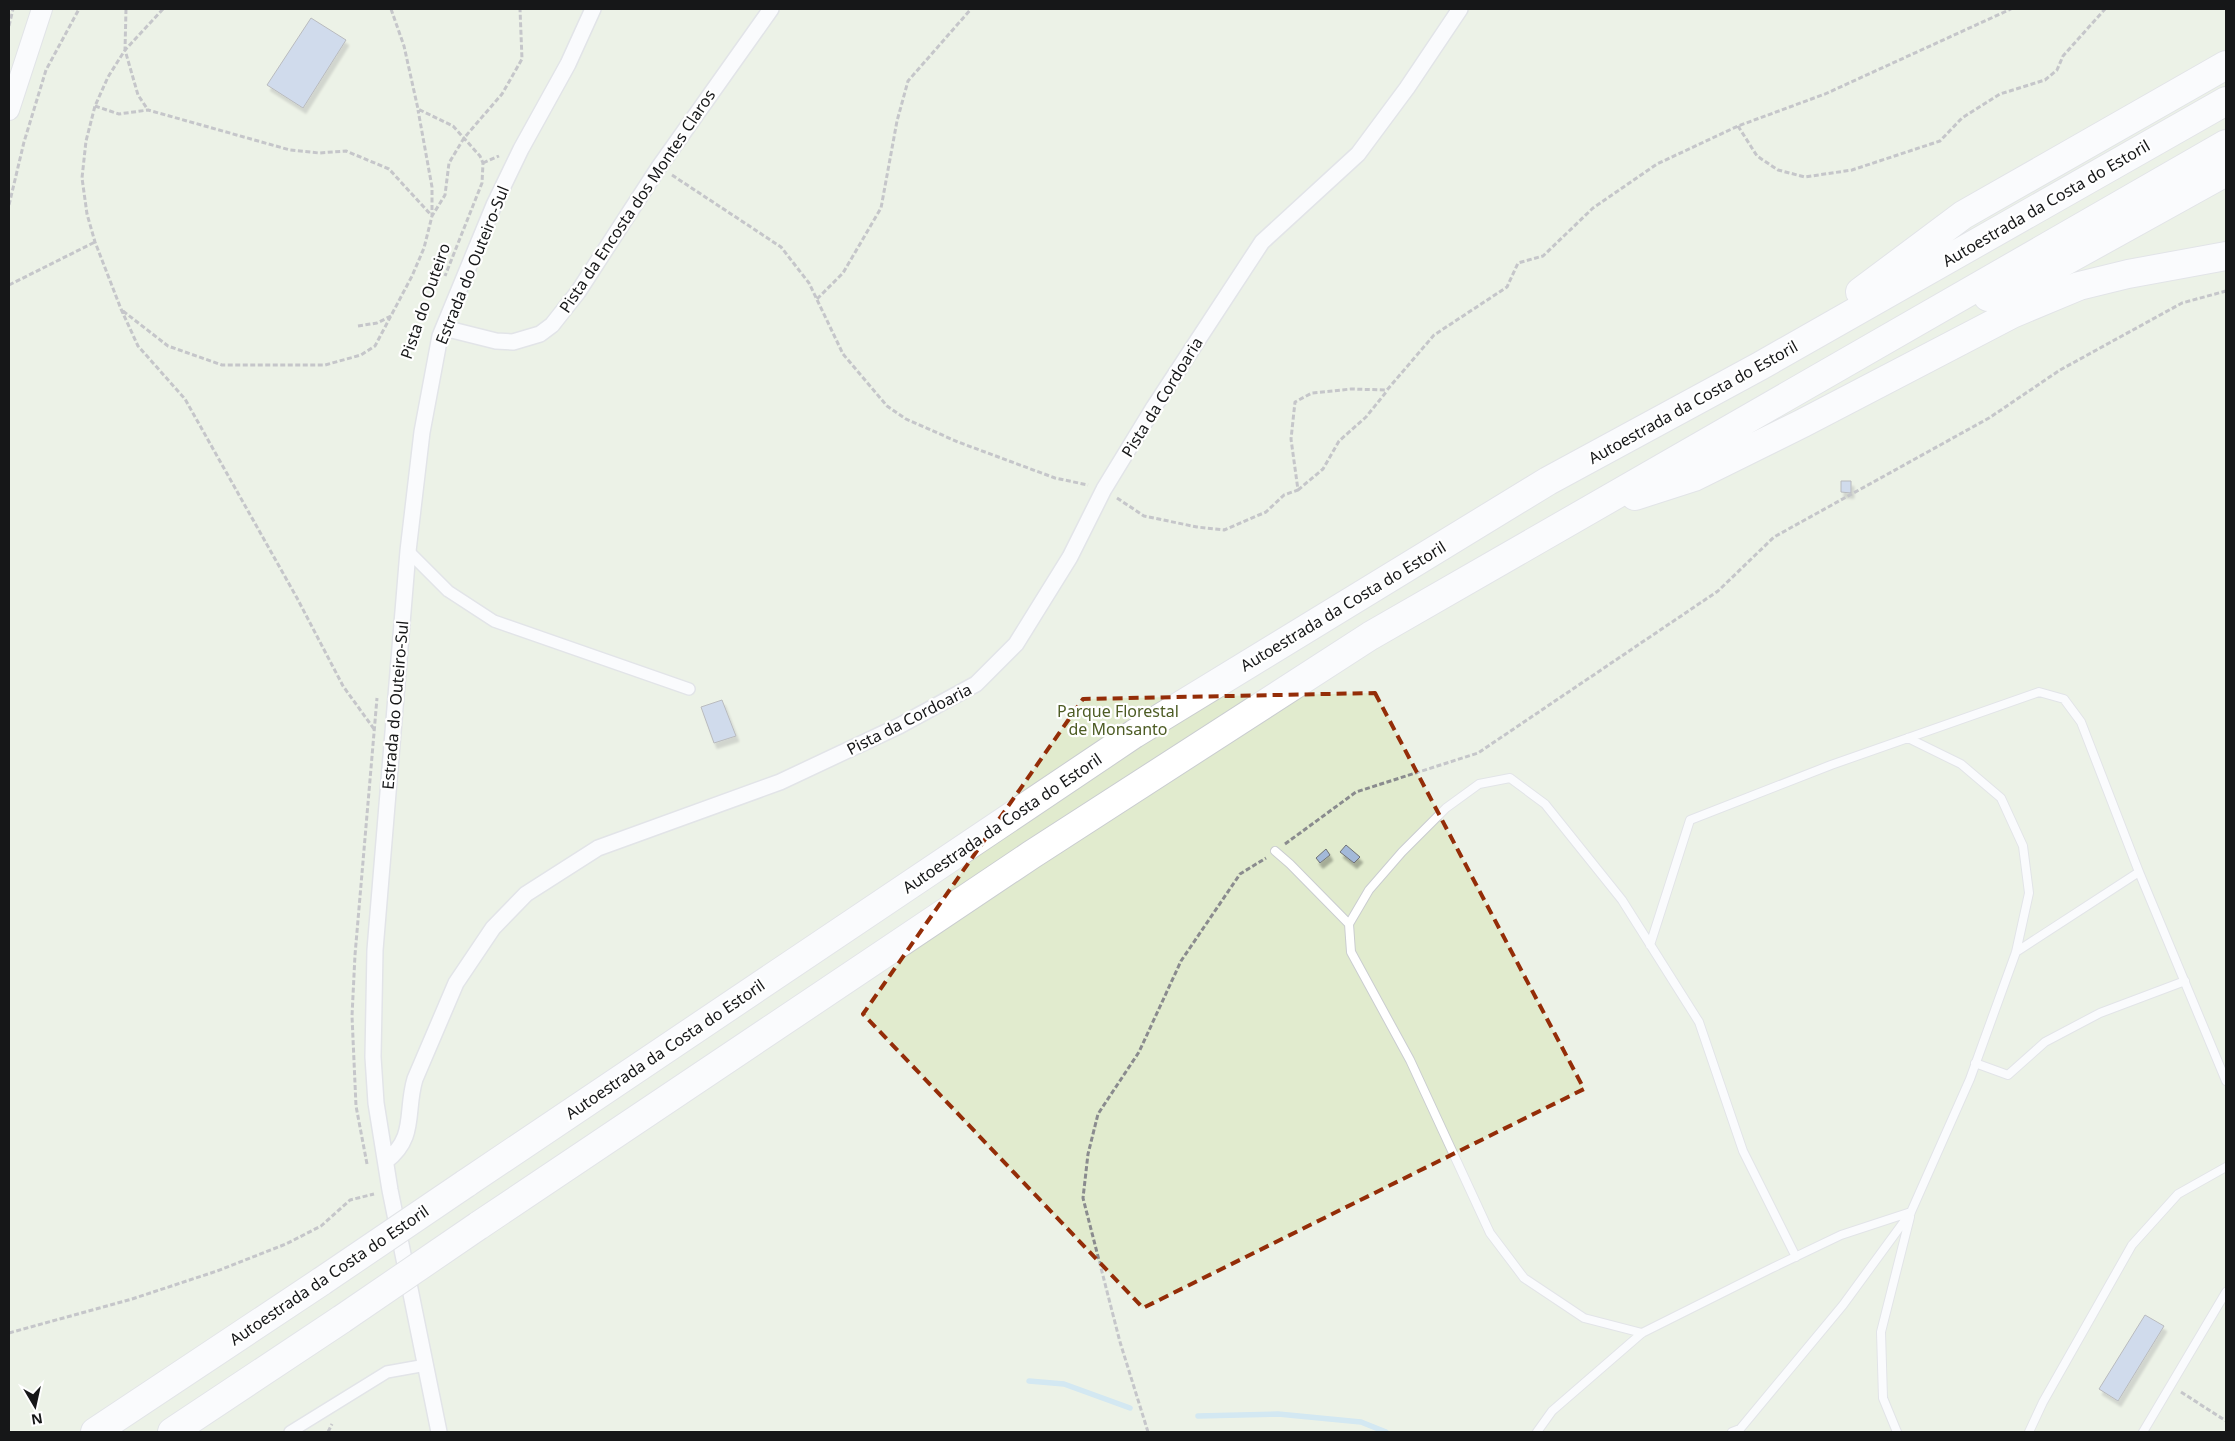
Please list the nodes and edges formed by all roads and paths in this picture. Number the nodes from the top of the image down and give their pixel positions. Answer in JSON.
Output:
{"nodes":[{"id":1,"x":13,"y":9,"type":"edge"},
{"id":2,"x":42,"y":9,"type":"edge"},
{"id":3,"x":79,"y":9,"type":"edge"},
{"id":4,"x":126,"y":9,"type":"edge"},
{"id":5,"x":163,"y":9,"type":"edge"},
{"id":6,"x":390,"y":9,"type":"edge"},
{"id":7,"x":520,"y":9,"type":"edge"},
{"id":8,"x":593,"y":9,"type":"edge"},
{"id":9,"x":771,"y":9,"type":"edge"},
{"id":10,"x":971,"y":9,"type":"edge"},
{"id":11,"x":1460,"y":9,"type":"edge"},
{"id":12,"x":2011,"y":9,"type":"edge"},
{"id":13,"x":2104,"y":9,"type":"edge"},
{"id":14,"x":9,"y":26,"type":"edge"},
{"id":15,"x":125,"y":50,"type":"junction"},
{"id":16,"x":2226,"y":65,"type":"edge"},
{"id":17,"x":2226,"y":100,"type":"edge"},
{"id":18,"x":96,"y":106,"type":"junction"},
{"id":19,"x":418,"y":109,"type":"junction"},
{"id":20,"x":9,"y":110,"type":"edge"},
{"id":21,"x":148,"y":110,"type":"junction"},
{"id":22,"x":1738,"y":126,"type":"junction"},
{"id":23,"x":464,"y":138,"type":"junction"},
{"id":24,"x":2226,"y":144,"type":"edge"},
{"id":25,"x":659,"y":167,"type":"junction"},
{"id":26,"x":2226,"y":172,"type":"edge"},
{"id":27,"x":9,"y":205,"type":"edge"},
{"id":28,"x":432,"y":216,"type":"junction"},
{"id":29,"x":95,"y":242,"type":"junction"},
{"id":30,"x":2226,"y":256,"type":"edge"},
{"id":31,"x":443,"y":280,"type":"dead end"},
{"id":32,"x":9,"y":285,"type":"edge"},
{"id":33,"x":817,"y":299,"type":"junction"},
{"id":34,"x":121,"y":309,"type":"junction"},
{"id":35,"x":391,"y":316,"type":"junction"},
{"id":36,"x":358,"y":326,"type":"dead end"},
{"id":37,"x":444,"y":328,"type":"junction"},
{"id":38,"x":1894,"y":335,"type":"junction"},
{"id":39,"x":1760,"y":366,"type":"junction"},
{"id":40,"x":1387,"y":390,"type":"junction"},
{"id":41,"x":1104,"y":489,"type":"junction"},
{"id":42,"x":1298,"y":490,"type":"junction"},
{"id":43,"x":1582,"y":514,"type":"junction"},
{"id":44,"x":408,"y":550,"type":"junction"},
{"id":45,"x":689,"y":689,"type":"dead end"},
{"id":46,"x":378,"y":692,"type":"dead end"},
{"id":47,"x":1908,"y":738,"type":"junction"},
{"id":48,"x":1275,"y":852,"type":"dead end"},
{"id":49,"x":2139,"y":872,"type":"junction"},
{"id":50,"x":1349,"y":924,"type":"junction"},
{"id":51,"x":1650,"y":945,"type":"junction"},
{"id":52,"x":2016,"y":952,"type":"junction"},
{"id":53,"x":2185,"y":981,"type":"junction"},
{"id":54,"x":1975,"y":1063,"type":"junction"},
{"id":55,"x":2226,"y":1081,"type":"edge"},
{"id":56,"x":386,"y":1161,"type":"junction"},
{"id":57,"x":2226,"y":1167,"type":"edge"},
{"id":58,"x":372,"y":1194,"type":"dead end"},
{"id":59,"x":1911,"y":1212,"type":"junction"},
{"id":60,"x":1796,"y":1257,"type":"junction"},
{"id":61,"x":2226,"y":1292,"type":"edge"},
{"id":62,"x":9,"y":1333,"type":"edge"},
{"id":63,"x":1642,"y":1333,"type":"junction"},
{"id":64,"x":426,"y":1365,"type":"junction"},
{"id":65,"x":2170,"y":1384,"type":"junction"},
{"id":66,"x":2226,"y":1421,"type":"edge"},
{"id":67,"x":1739,"y":1431,"type":"edge"},
{"id":68,"x":94,"y":1432,"type":"edge"},
{"id":69,"x":172,"y":1432,"type":"edge"},
{"id":70,"x":290,"y":1432,"type":"edge"},
{"id":71,"x":439,"y":1432,"type":"edge"},
{"id":72,"x":1537,"y":1432,"type":"edge"},
{"id":73,"x":1732,"y":1432,"type":"edge"},
{"id":74,"x":1897,"y":1432,"type":"edge"},
{"id":75,"x":2029,"y":1432,"type":"edge"},
{"id":76,"x":2143,"y":1432,"type":"edge"}],
"edges":[{"from":1,"to":14,"type":"path"},
{"from":2,"to":20,"type":"street"},
{"from":3,"to":27,"type":"path"},
{"from":4,"to":15,"type":"path"},
{"from":5,"to":15,"type":"path"},
{"from":6,"to":19,"type":"path"},
{"from":7,"to":23,"type":"path"},
{"from":8,"to":37,"type":"street","name":"Estrada do Outeiro-Sul"},
{"from":9,"to":25,"type":"street","name":"Pista da Encosta dos Montes Claros"},
{"from":10,"to":33,"type":"path"},
{"from":11,"to":41,"type":"street","name":"Pista da Cordoaria"},
{"from":12,"to":22,"type":"path"},
{"from":13,"to":22,"type":"path"},
{"from":15,"to":18,"type":"path"},
{"from":15,"to":21,"type":"path"},
{"from":16,"to":39,"type":"highway"},
{"from":17,"to":39,"type":"highway","name":"Autoestrada da Costa do Estoril"},
{"from":18,"to":21,"type":"path"},
{"from":18,"to":29,"type":"path"},
{"from":19,"to":23,"type":"path","name":"Pista do Outeiro"},
{"from":19,"to":28,"type":"path"},
{"from":21,"to":28,"type":"path"},
{"from":22,"to":40,"type":"path"},
{"from":23,"to":28,"type":"path"},
{"from":23,"to":31,"type":"path","name":"Pista do Outeiro"},
{"from":24,"to":38,"type":"highway"},
{"from":25,"to":33,"type":"path"},
{"from":25,"to":37,"type":"street","name":"Pista da Encosta dos Montes Claros"},
{"from":26,"to":38,"type":"highway"},
{"from":28,"to":35,"type":"path"},
{"from":29,"to":32,"type":"path"},
{"from":29,"to":34,"type":"path"},
{"from":30,"to":43,"type":"highway"},
{"from":33,"to":41,"type":"path"},
{"from":34,"to":35,"type":"path"},
{"from":34,"to":46,"type":"path"},
{"from":35,"to":36,"type":"path"},
{"from":37,"to":44,"type":"street","name":"Estrada do Outeiro-Sul"},
{"from":38,"to":43,"type":"highway"},
{"from":39,"to":68,"type":"highway","name":"Autoestrada da Costa do Estoril","bridge":true},
{"from":40,"to":42,"type":"path"},
{"from":40,"to":42,"type":"path"},
{"from":41,"to":42,"type":"path"},
{"from":41,"to":56,"type":"street","name":"Pista da Cordoaria"},
{"from":43,"to":69,"type":"highway","bridge":true},
{"from":44,"to":45,"type":"street"},
{"from":44,"to":56,"type":"street","name":"Estrada do Outeiro-Sul"},
{"from":47,"to":49,"type":"lane"},
{"from":47,"to":51,"type":"lane"},
{"from":47,"to":52,"type":"lane"},
{"from":48,"to":50,"type":"lane"},
{"from":49,"to":52,"type":"lane"},
{"from":49,"to":53,"type":"lane"},
{"from":50,"to":51,"type":"lane"},
{"from":50,"to":63,"type":"lane"},
{"from":51,"to":60,"type":"lane"},
{"from":52,"to":54,"type":"lane"},
{"from":53,"to":54,"type":"lane"},
{"from":53,"to":55,"type":"lane"},
{"from":54,"to":59,"type":"lane"},
{"from":56,"to":64,"type":"street","name":"Estrada do Outeiro-Sul"},
{"from":57,"to":75,"type":"lane"},
{"from":58,"to":62,"type":"path"},
{"from":59,"to":60,"type":"lane"},
{"from":59,"to":67,"type":"lane"},
{"from":59,"to":74,"type":"lane"},
{"from":60,"to":63,"type":"lane"},
{"from":61,"to":65,"type":"lane"},
{"from":63,"to":72,"type":"lane"},
{"from":64,"to":70,"type":"street"},
{"from":64,"to":71,"type":"street","name":"Estrada do Outeiro-Sul"},
{"from":65,"to":66,"type":"path"},
{"from":65,"to":76,"type":"lane"},
{"from":67,"to":73,"type":"lane"}]}
